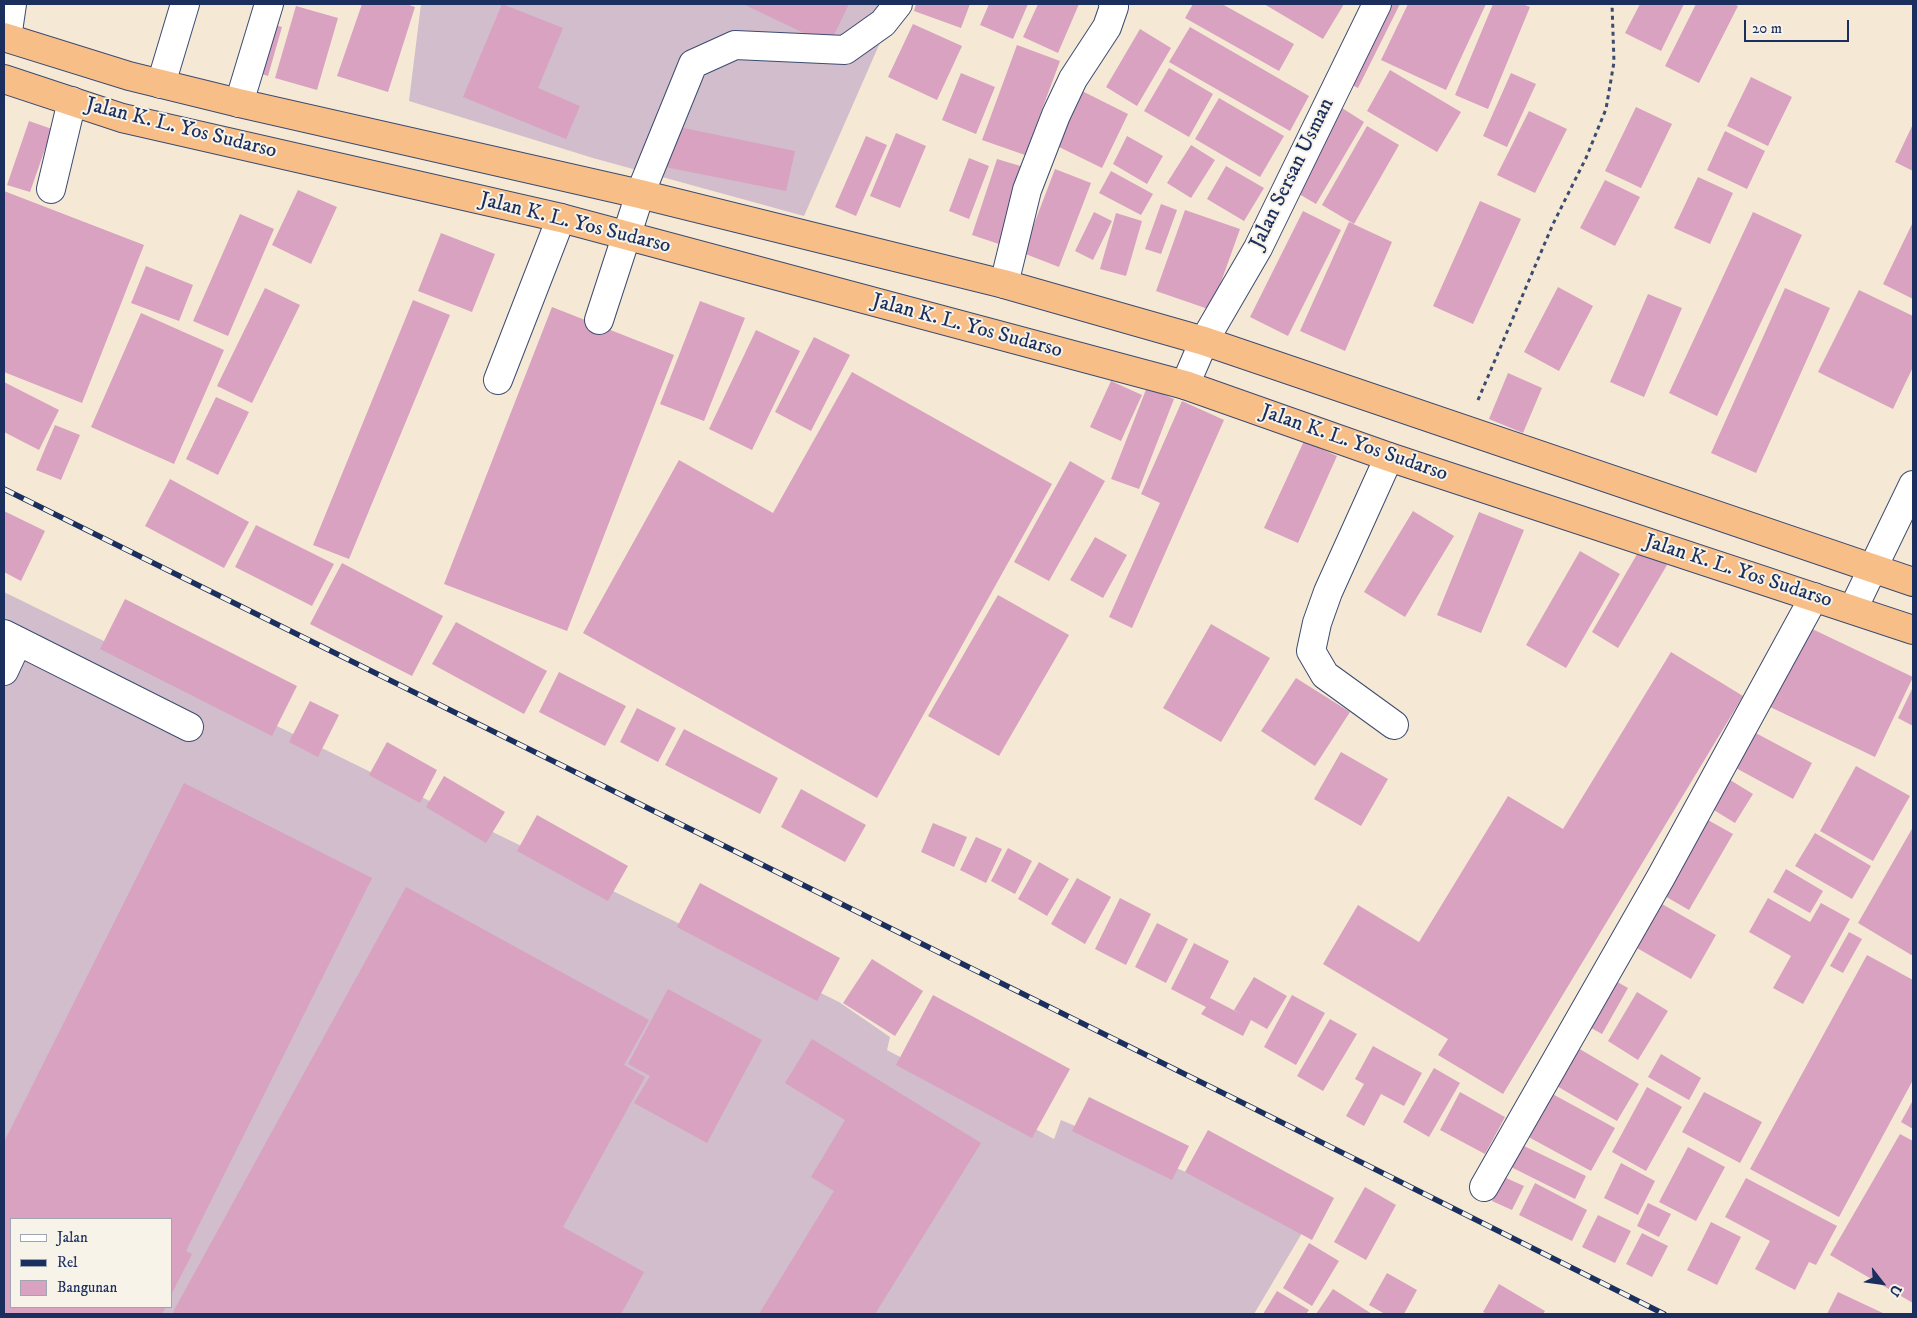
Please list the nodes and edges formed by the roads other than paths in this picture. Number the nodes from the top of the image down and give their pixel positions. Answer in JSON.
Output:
{"nodes":[{"id":1,"x":12,"y":4,"type":"edge"},
{"id":2,"x":185,"y":4,"type":"edge"},
{"id":3,"x":269,"y":4,"type":"edge"},
{"id":4,"x":898,"y":4,"type":"edge"},
{"id":5,"x":1113,"y":4,"type":"edge"},
{"id":6,"x":1376,"y":4,"type":"edge"},
{"id":7,"x":5,"y":38,"type":"edge"},
{"id":8,"x":4,"y":79,"type":"edge"},
{"id":9,"x":161,"y":84,"type":"junction"},
{"id":10,"x":72,"y":101,"type":"junction"},
{"id":11,"x":239,"y":103,"type":"junction"},
{"id":12,"x":51,"y":189,"type":"dead end"},
{"id":13,"x":640,"y":194,"type":"junction"},
{"id":14,"x":561,"y":218,"type":"junction"},
{"id":15,"x":627,"y":236,"type":"junction"},
{"id":16,"x":1004,"y":284,"type":"junction"},
{"id":17,"x":599,"y":320,"type":"dead end"},
{"id":18,"x":1204,"y":341,"type":"junction"},
{"id":19,"x":498,"y":380,"type":"dead end"},
{"id":20,"x":1185,"y":385,"type":"junction"},
{"id":21,"x":1389,"y":457,"type":"junction"},
{"id":22,"x":1913,"y":484,"type":"edge"},
{"id":23,"x":1872,"y":568,"type":"junction"},
{"id":24,"x":1913,"y":582,"type":"edge"},
{"id":25,"x":1814,"y":598,"type":"junction"},
{"id":26,"x":1853,"y":609,"type":"junction"},
{"id":27,"x":1913,"y":630,"type":"edge"},
{"id":28,"x":11,"y":638,"type":"edge"},
{"id":29,"x":4,"y":671,"type":"edge"},
{"id":30,"x":1394,"y":725,"type":"dead end"},
{"id":31,"x":189,"y":727,"type":"dead end"},
{"id":32,"x":1484,"y":1188,"type":"dead end"}],
"edges":[{"from":1,"to":7,"type":"street"},
{"from":2,"to":9,"type":"street"},
{"from":3,"to":11,"type":"street"},
{"from":4,"to":13,"type":"street"},
{"from":5,"to":16,"type":"street"},
{"from":6,"to":18,"type":"street","name":"Jalan Sersan Usman"},
{"from":7,"to":9,"type":"highway","name":"Jalan K. L. Yos Sudarso"},
{"from":8,"to":10,"type":"highway","name":"Jalan K. L. Yos Sudarso"},
{"from":9,"to":11,"type":"highway","name":"Jalan K. L. Yos Sudarso"},
{"from":10,"to":12,"type":"street"},
{"from":10,"to":14,"type":"highway","name":"Jalan K. L. Yos Sudarso"},
{"from":11,"to":13,"type":"highway","name":"Jalan K. L. Yos Sudarso"},
{"from":13,"to":15,"type":"street"},
{"from":13,"to":16,"type":"highway","name":"Jalan K. L. Yos Sudarso"},
{"from":14,"to":15,"type":"highway","name":"Jalan K. L. Yos Sudarso"},
{"from":14,"to":19,"type":"street"},
{"from":15,"to":17,"type":"street"},
{"from":15,"to":20,"type":"highway","name":"Jalan K. L. Yos Sudarso"},
{"from":16,"to":18,"type":"highway","name":"Jalan K. L. Yos Sudarso"},
{"from":18,"to":20,"type":"street","name":"Jalan Sersan Usman"},
{"from":18,"to":23,"type":"highway","name":"Jalan K. L. Yos Sudarso"},
{"from":20,"to":21,"type":"highway","name":"Jalan K. L. Yos Sudarso"},
{"from":21,"to":25,"type":"highway","name":"Jalan K. L. Yos Sudarso"},
{"from":21,"to":30,"type":"street"},
{"from":22,"to":23,"type":"street"},
{"from":23,"to":24,"type":"highway","name":"Jalan K. L. Yos Sudarso"},
{"from":23,"to":26,"type":"street"},
{"from":25,"to":26,"type":"highway","name":"Jalan K. L. Yos Sudarso"},
{"from":25,"to":32,"type":"street"},
{"from":26,"to":27,"type":"highway","name":"Jalan K. L. Yos Sudarso"},
{"from":28,"to":29,"type":"street"},
{"from":28,"to":31,"type":"street"}]}
